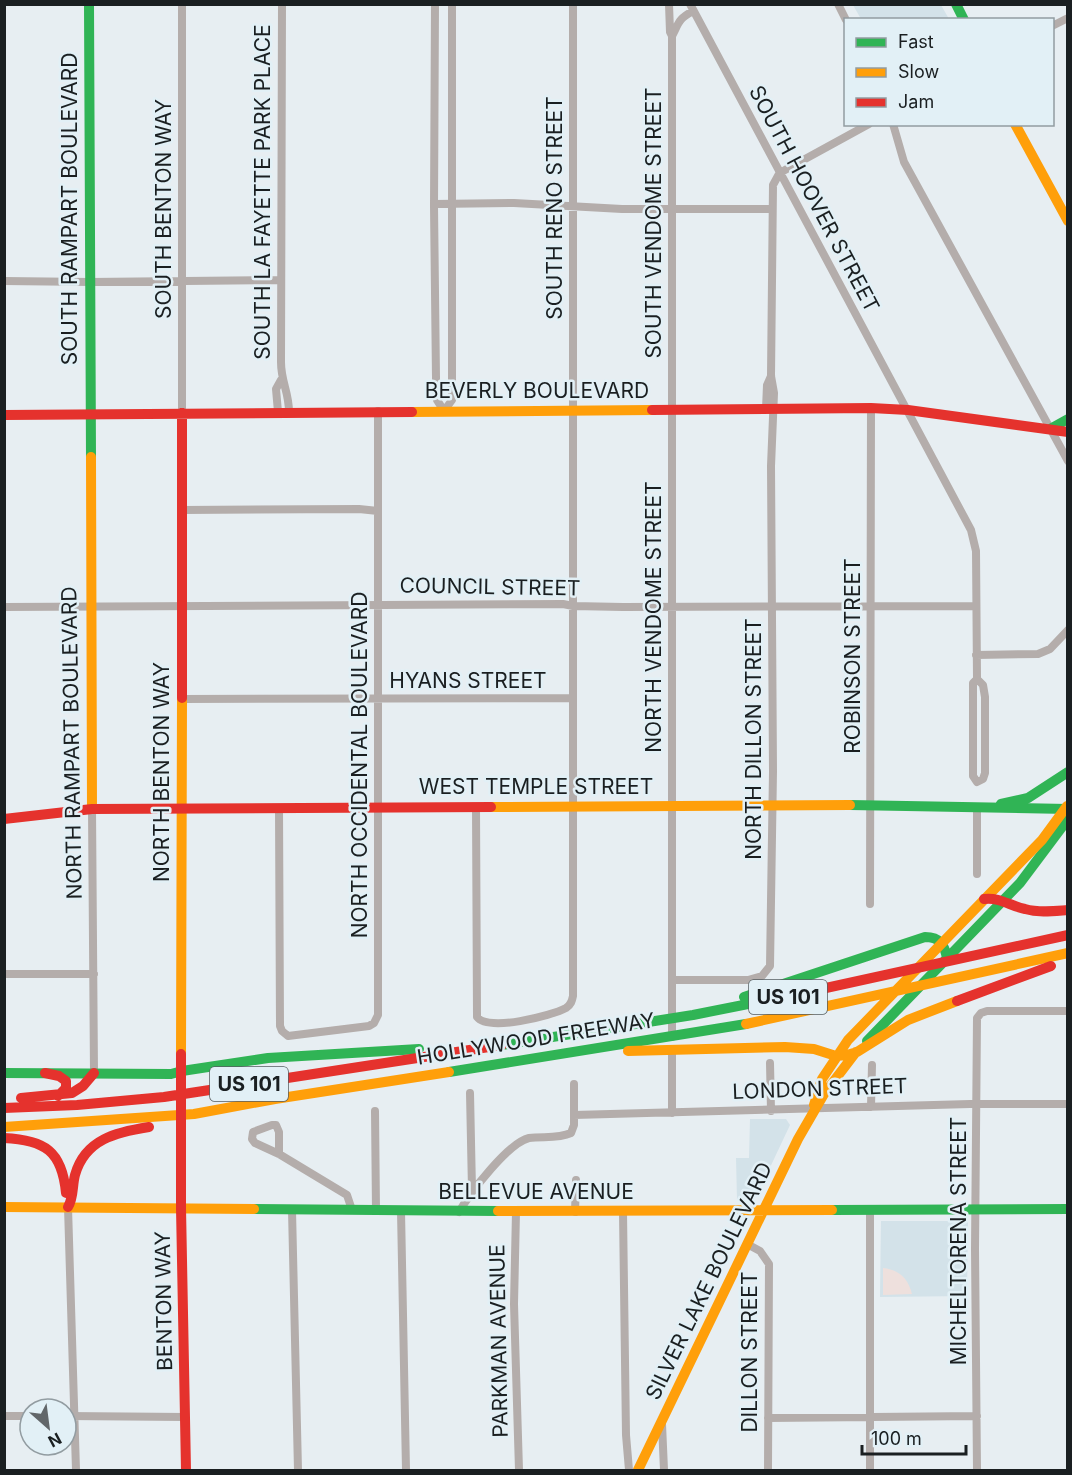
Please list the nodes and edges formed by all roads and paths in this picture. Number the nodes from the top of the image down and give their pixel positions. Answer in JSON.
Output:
{"nodes":[{"id":1,"x":89,"y":4,"type":"edge"},
{"id":2,"x":182,"y":4,"type":"edge"},
{"id":3,"x":282,"y":4,"type":"edge"},
{"id":4,"x":435,"y":4,"type":"edge"},
{"id":5,"x":452,"y":4,"type":"edge"},
{"id":6,"x":573,"y":4,"type":"edge"},
{"id":7,"x":669,"y":4,"type":"edge"},
{"id":8,"x":838,"y":4,"type":"edge"},
{"id":9,"x":956,"y":4,"type":"edge"},
{"id":10,"x":691,"y":8,"type":"edge"},
{"id":11,"x":845,"y":18,"type":"edge"},
{"id":12,"x":963,"y":18,"type":"edge"},
{"id":13,"x":1068,"y":18,"type":"edge"},
{"id":14,"x":1054,"y":25,"type":"edge"},
{"id":15,"x":672,"y":36,"type":"junction"},
{"id":16,"x":865,"y":126,"type":"edge"},
{"id":17,"x":894,"y":126,"type":"edge"},
{"id":18,"x":1016,"y":126,"type":"edge"},
{"id":19,"x":779,"y":174,"type":"junction"},
{"id":20,"x":434,"y":204,"type":"junction"},
{"id":21,"x":452,"y":205,"type":"junction"},
{"id":22,"x":574,"y":207,"type":"junction"},
{"id":23,"x":672,"y":209,"type":"junction"},
{"id":24,"x":771,"y":209,"type":"junction"},
{"id":25,"x":1068,"y":221,"type":"edge"},
{"id":26,"x":281,"y":280,"type":"junction"},
{"id":27,"x":4,"y":281,"type":"edge"},
{"id":28,"x":182,"y":281,"type":"junction"},
{"id":29,"x":90,"y":282,"type":"junction"},
{"id":30,"x":281,"y":380,"type":"junction"},
{"id":31,"x":872,"y":408,"type":"junction"},
{"id":32,"x":770,"y":409,"type":"junction"},
{"id":33,"x":672,"y":410,"type":"junction"},
{"id":34,"x":908,"y":410,"type":"junction"},
{"id":35,"x":378,"y":411,"type":"junction"},
{"id":36,"x":444,"y":411,"type":"junction"},
{"id":37,"x":572,"y":411,"type":"junction"},
{"id":38,"x":284,"y":412,"type":"junction"},
{"id":39,"x":91,"y":413,"type":"junction"},
{"id":40,"x":182,"y":414,"type":"junction"},
{"id":41,"x":4,"y":415,"type":"edge"},
{"id":42,"x":1068,"y":419,"type":"edge"},
{"id":43,"x":1050,"y":429,"type":"junction"},
{"id":44,"x":1068,"y":432,"type":"edge"},
{"id":45,"x":1068,"y":461,"type":"edge"},
{"id":46,"x":182,"y":510,"type":"junction"},
{"id":47,"x":378,"y":511,"type":"junction"},
{"id":48,"x":182,"y":604,"type":"junction"},
{"id":49,"x":378,"y":604,"type":"junction"},
{"id":50,"x":90,"y":606,"type":"junction"},
{"id":51,"x":573,"y":606,"type":"junction"},
{"id":52,"x":672,"y":606,"type":"junction"},
{"id":53,"x":771,"y":606,"type":"junction"},
{"id":54,"x":871,"y":606,"type":"junction"},
{"id":55,"x":975,"y":606,"type":"junction"},
{"id":56,"x":4,"y":607,"type":"edge"},
{"id":57,"x":1068,"y":630,"type":"edge"},
{"id":58,"x":976,"y":655,"type":"junction"},
{"id":59,"x":977,"y":679,"type":"junction"},
{"id":60,"x":573,"y":698,"type":"junction"},
{"id":61,"x":183,"y":699,"type":"junction"},
{"id":62,"x":378,"y":699,"type":"junction"},
{"id":63,"x":1068,"y":771,"type":"edge"},
{"id":64,"x":573,"y":806,"type":"junction"},
{"id":65,"x":672,"y":806,"type":"junction"},
{"id":66,"x":773,"y":806,"type":"junction"},
{"id":67,"x":871,"y":806,"type":"junction"},
{"id":68,"x":476,"y":807,"type":"junction"},
{"id":69,"x":977,"y":807,"type":"junction"},
{"id":70,"x":182,"y":808,"type":"junction"},
{"id":71,"x":279,"y":808,"type":"junction"},
{"id":72,"x":378,"y":808,"type":"junction"},
{"id":73,"x":993,"y":808,"type":"junction"},
{"id":74,"x":1068,"y":808,"type":"edge"},
{"id":75,"x":92,"y":809,"type":"junction"},
{"id":76,"x":4,"y":819,"type":"edge"},
{"id":77,"x":1068,"y":819,"type":"edge"},
{"id":78,"x":976,"y":874,"type":"dead end"},
{"id":79,"x":984,"y":899,"type":"junction"},
{"id":80,"x":1005,"y":899,"type":"junction"},
{"id":81,"x":870,"y":904,"type":"dead end"},
{"id":82,"x":1068,"y":910,"type":"edge"},
{"id":83,"x":1068,"y":935,"type":"edge"},
{"id":84,"x":943,"y":942,"type":"junction"},
{"id":85,"x":1068,"y":953,"type":"edge"},
{"id":86,"x":947,"y":959,"type":"junction"},
{"id":87,"x":1068,"y":961,"type":"edge"},
{"id":88,"x":4,"y":974,"type":"edge"},
{"id":89,"x":94,"y":974,"type":"junction"},
{"id":90,"x":672,"y":980,"type":"junction"},
{"id":91,"x":1068,"y":1011,"type":"edge"},
{"id":92,"x":693,"y":1012,"type":"junction"},
{"id":93,"x":491,"y":1046,"type":"junction"},
{"id":94,"x":651,"y":1046,"type":"junction"},
{"id":95,"x":857,"y":1052,"type":"junction"},
{"id":96,"x":836,"y":1056,"type":"junction"},
{"id":97,"x":770,"y":1063,"type":"dead end"},
{"id":98,"x":872,"y":1065,"type":"dead end"},
{"id":99,"x":4,"y":1073,"type":"edge"},
{"id":100,"x":45,"y":1073,"type":"junction"},
{"id":101,"x":94,"y":1073,"type":"junction"},
{"id":102,"x":182,"y":1075,"type":"junction"},
{"id":103,"x":574,"y":1084,"type":"dead end"},
{"id":104,"x":470,"y":1093,"type":"dead end"},
{"id":105,"x":58,"y":1096,"type":"junction"},
{"id":106,"x":4,"y":1099,"type":"edge"},
{"id":107,"x":977,"y":1104,"type":"junction"},
{"id":108,"x":1068,"y":1104,"type":"edge"},
{"id":109,"x":871,"y":1107,"type":"junction"},
{"id":110,"x":4,"y":1108,"type":"edge"},
{"id":111,"x":814,"y":1108,"type":"junction"},
{"id":112,"x":375,"y":1111,"type":"dead end"},
{"id":113,"x":771,"y":1111,"type":"junction"},
{"id":114,"x":672,"y":1113,"type":"junction"},
{"id":115,"x":194,"y":1114,"type":"junction"},
{"id":116,"x":574,"y":1115,"type":"junction"},
{"id":117,"x":4,"y":1127,"type":"edge"},
{"id":118,"x":182,"y":1131,"type":"joint"},
{"id":119,"x":4,"y":1138,"type":"edge"},
{"id":120,"x":279,"y":1154,"type":"dead end"},
{"id":121,"x":576,"y":1180,"type":"dead end"},
{"id":122,"x":472,"y":1190,"type":"junction"},
{"id":123,"x":4,"y":1207,"type":"edge"},
{"id":124,"x":68,"y":1207,"type":"junction"},
{"id":125,"x":181,"y":1208,"type":"junction"},
{"id":126,"x":976,"y":1209,"type":"junction"},
{"id":127,"x":1068,"y":1209,"type":"edge"},
{"id":128,"x":292,"y":1210,"type":"junction"},
{"id":129,"x":352,"y":1210,"type":"junction"},
{"id":130,"x":870,"y":1210,"type":"junction"},
{"id":131,"x":376,"y":1211,"type":"junction"},
{"id":132,"x":401,"y":1211,"type":"junction"},
{"id":133,"x":764,"y":1211,"type":"junction"},
{"id":134,"x":459,"y":1212,"type":"junction"},
{"id":135,"x":516,"y":1212,"type":"junction"},
{"id":136,"x":575,"y":1212,"type":"junction"},
{"id":137,"x":623,"y":1212,"type":"junction"},
{"id":138,"x":747,"y":1244,"type":"junction"},
{"id":139,"x":70,"y":1397,"type":"edge"},
{"id":140,"x":78,"y":1416,"type":"edge"},
{"id":141,"x":977,"y":1416,"type":"junction"},
{"id":142,"x":185,"y":1417,"type":"junction"},
{"id":143,"x":768,"y":1418,"type":"junction"},
{"id":144,"x":869,"y":1418,"type":"junction"},
{"id":145,"x":662,"y":1424,"type":"junction"},
{"id":146,"x":186,"y":1470,"type":"edge"},
{"id":147,"x":298,"y":1470,"type":"edge"},
{"id":148,"x":406,"y":1470,"type":"edge"},
{"id":149,"x":519,"y":1470,"type":"edge"},
{"id":150,"x":629,"y":1470,"type":"edge"},
{"id":151,"x":638,"y":1470,"type":"edge"},
{"id":152,"x":664,"y":1470,"type":"edge"},
{"id":153,"x":768,"y":1470,"type":"edge"},
{"id":154,"x":870,"y":1470,"type":"edge"},
{"id":155,"x":977,"y":1470,"type":"edge"}],
"edges":[{"from":1,"to":29,"type":"main road","name":"SOUTH RAMPART BOULEVARD"},
{"from":2,"to":28,"type":"street","name":"SOUTH BENTON WAY"},
{"from":3,"to":26,"type":"street","name":"SOUTH LA FAYETTE PARK PLACE"},
{"from":4,"to":20,"type":"street"},
{"from":5,"to":21,"type":"street"},
{"from":6,"to":22,"type":"street","name":"SOUTH RENO STREET"},
{"from":7,"to":15,"type":"street","name":"SOUTH VENDOME STREET"},
{"from":8,"to":11,"type":"street"},
{"from":9,"to":12,"type":"main road"},
{"from":10,"to":15,"type":"street"},
{"from":10,"to":19,"type":"street","name":"SOUTH HOOVER STREET"},
{"from":13,"to":14,"type":"street"},
{"from":15,"to":23,"type":"street","name":"SOUTH VENDOME STREET"},
{"from":16,"to":19,"type":"street"},
{"from":17,"to":43,"type":"street"},
{"from":18,"to":25,"type":"main road"},
{"from":19,"to":24,"type":"street","name":"NORTH DILLON STREET"},
{"from":19,"to":34,"type":"street","name":"SOUTH HOOVER STREET"},
{"from":20,"to":21,"type":"street"},
{"from":20,"to":36,"type":"street"},
{"from":21,"to":22,"type":"street"},
{"from":21,"to":36,"type":"street"},
{"from":22,"to":23,"type":"street"},
{"from":22,"to":37,"type":"street","name":"SOUTH RENO STREET"},
{"from":23,"to":24,"type":"street"},
{"from":23,"to":33,"type":"street","name":"SOUTH VENDOME STREET"},
{"from":24,"to":32,"type":"street","name":"NORTH DILLON STREET"},
{"from":26,"to":28,"type":"street"},
{"from":26,"to":30,"type":"street","name":"SOUTH LA FAYETTE PARK PLACE"},
{"from":27,"to":29,"type":"street"},
{"from":28,"to":29,"type":"street"},
{"from":28,"to":40,"type":"street","name":"SOUTH BENTON WAY"},
{"from":29,"to":39,"type":"main road","name":"SOUTH RAMPART BOULEVARD"},
{"from":30,"to":38,"type":"street","name":"SOUTH LA FAYETTE PARK PLACE"},
{"from":30,"to":38,"type":"street","name":"SOUTH LA FAYETTE PARK PLACE"},
{"from":31,"to":32,"type":"main road","name":"BEVERLY BOULEVARD"},
{"from":31,"to":34,"type":"main road","name":"BEVERLY BOULEVARD"},
{"from":31,"to":54,"type":"street","name":"ROBINSON STREET"},
{"from":32,"to":33,"type":"main road","name":"BEVERLY BOULEVARD"},
{"from":32,"to":53,"type":"street","name":"NORTH DILLON STREET"},
{"from":33,"to":37,"type":"main road","name":"BEVERLY BOULEVARD"},
{"from":33,"to":52,"type":"street","name":"NORTH VENDOME STREET"},
{"from":34,"to":43,"type":"main road","name":"BEVERLY BOULEVARD"},
{"from":34,"to":55,"type":"street","name":"SOUTH HOOVER STREET"},
{"from":35,"to":36,"type":"main road","name":"BEVERLY BOULEVARD"},
{"from":35,"to":38,"type":"main road","name":"BEVERLY BOULEVARD"},
{"from":35,"to":47,"type":"street","name":"NORTH OCCIDENTAL BOULEVARD"},
{"from":36,"to":37,"type":"main road","name":"BEVERLY BOULEVARD"},
{"from":37,"to":51,"type":"street","name":"SOUTH RENO STREET"},
{"from":38,"to":40,"type":"main road","name":"BEVERLY BOULEVARD"},
{"from":39,"to":40,"type":"main road","name":"BEVERLY BOULEVARD"},
{"from":39,"to":41,"type":"main road","name":"BEVERLY BOULEVARD"},
{"from":39,"to":50,"type":"main road","name":"NORTH RAMPART BOULEVARD"},
{"from":40,"to":46,"type":"main road","name":"NORTH BENTON WAY"},
{"from":42,"to":43,"type":"main road"},
{"from":43,"to":44,"type":"main road","name":"BEVERLY BOULEVARD"},
{"from":43,"to":45,"type":"street"},
{"from":46,"to":47,"type":"street"},
{"from":46,"to":48,"type":"main road","name":"NORTH BENTON WAY"},
{"from":47,"to":49,"type":"street","name":"NORTH OCCIDENTAL BOULEVARD"},
{"from":48,"to":49,"type":"street","name":"COUNCIL STREET"},
{"from":48,"to":50,"type":"street","name":"COUNCIL STREET"},
{"from":48,"to":61,"type":"main road","name":"NORTH BENTON WAY"},
{"from":49,"to":51,"type":"street","name":"COUNCIL STREET"},
{"from":49,"to":62,"type":"street","name":"NORTH OCCIDENTAL BOULEVARD"},
{"from":50,"to":56,"type":"street","name":"COUNCIL STREET"},
{"from":50,"to":75,"type":"main road","name":"NORTH RAMPART BOULEVARD"},
{"from":51,"to":52,"type":"street","name":"COUNCIL STREET"},
{"from":51,"to":60,"type":"street","name":"SOUTH RENO STREET"},
{"from":52,"to":53,"type":"street","name":"COUNCIL STREET"},
{"from":52,"to":65,"type":"street","name":"NORTH VENDOME STREET"},
{"from":53,"to":54,"type":"street","name":"COUNCIL STREET"},
{"from":53,"to":66,"type":"street","name":"NORTH DILLON STREET"},
{"from":54,"to":55,"type":"street","name":"COUNCIL STREET"},
{"from":54,"to":67,"type":"street","name":"ROBINSON STREET"},
{"from":55,"to":58,"type":"street","name":"SOUTH HOOVER STREET"},
{"from":57,"to":58,"type":"street"},
{"from":58,"to":59,"type":"street","name":"SOUTH HOOVER STREET"},
{"from":59,"to":59,"type":"street"},
{"from":60,"to":62,"type":"street","name":"HYANS STREET"},
{"from":60,"to":64,"type":"street","name":"SOUTH RENO STREET"},
{"from":61,"to":62,"type":"street","name":"HYANS STREET"},
{"from":61,"to":70,"type":"main road","name":"NORTH BENTON WAY"},
{"from":62,"to":72,"type":"street","name":"NORTH OCCIDENTAL BOULEVARD"},
{"from":63,"to":73,"type":"main road"},
{"from":64,"to":65,"type":"main road","name":"WEST TEMPLE STREET"},
{"from":64,"to":68,"type":"main road","name":"WEST TEMPLE STREET"},
{"from":64,"to":68,"type":"street","name":"SOUTH RENO STREET"},
{"from":65,"to":66,"type":"main road","name":"WEST TEMPLE STREET"},
{"from":65,"to":90,"type":"street","name":"NORTH VENDOME STREET"},
{"from":66,"to":67,"type":"main road","name":"WEST TEMPLE STREET"},
{"from":66,"to":90,"type":"street","name":"NORTH DILLON STREET"},
{"from":67,"to":69,"type":"main road","name":"WEST TEMPLE STREET"},
{"from":67,"to":81,"type":"street","name":"ROBINSON STREET"},
{"from":68,"to":72,"type":"main road","name":"WEST TEMPLE STREET"},
{"from":69,"to":73,"type":"main road","name":"WEST TEMPLE STREET"},
{"from":69,"to":78,"type":"street"},
{"from":70,"to":71,"type":"main road","name":"WEST TEMPLE STREET"},
{"from":70,"to":75,"type":"main road","name":"WEST TEMPLE STREET"},
{"from":70,"to":102,"type":"main road","name":"NORTH BENTON WAY"},
{"from":71,"to":72,"type":"main road","name":"WEST TEMPLE STREET"},
{"from":71,"to":72,"type":"street","name":"NORTH OCCIDENTAL BOULEVARD"},
{"from":73,"to":74,"type":"main road","name":"WEST TEMPLE STREET"},
{"from":74,"to":79,"type":"main road","name":"SILVER LAKE BOULEVARD"},
{"from":75,"to":76,"type":"main road","name":"WEST TEMPLE STREET"},
{"from":75,"to":89,"type":"street","name":"NORTH RAMPART BOULEVARD"},
{"from":77,"to":80,"type":"main road","name":"SILVER LAKE BOULEVARD"},
{"from":79,"to":80,"type":"main road"},
{"from":79,"to":84,"type":"main road","name":"SILVER LAKE BOULEVARD"},
{"from":80,"to":82,"type":"main road"},
{"from":80,"to":86,"type":"main road","name":"SILVER LAKE BOULEVARD"},
{"from":83,"to":92,"type":"main road","name":"HOLLYWOOD FREEWAY","number":"US 101"},
{"from":84,"to":86,"type":"main road"},
{"from":84,"to":92,"type":"main road"},
{"from":84,"to":96,"type":"main road","name":"SILVER LAKE BOULEVARD"},
{"from":85,"to":94,"type":"main road","name":"HOLLYWOOD FREEWAY","number":"US 101"},
{"from":86,"to":95,"type":"main road","name":"SILVER LAKE BOULEVARD"},
{"from":87,"to":95,"type":"main road"},
{"from":88,"to":89,"type":"street"},
{"from":89,"to":101,"type":"street","name":"NORTH RAMPART BOULEVARD"},
{"from":90,"to":114,"type":"street","name":"NORTH VENDOME STREET"},
{"from":91,"to":107,"type":"street","name":"MICHELTORENA STREET"},
{"from":92,"to":93,"type":"main road","name":"HOLLYWOOD FREEWAY","number":"US 101"},
{"from":93,"to":102,"type":"main road"},
{"from":93,"to":110,"type":"main road","name":"HOLLYWOOD FREEWAY","number":"US 101"},
{"from":94,"to":96,"type":"main road"},
{"from":94,"to":115,"type":"main road","name":"HOLLYWOOD FREEWAY","number":"US 101"},
{"from":95,"to":96,"type":"main road"},
{"from":95,"to":111,"type":"main road","name":"SILVER LAKE BOULEVARD"},
{"from":96,"to":111,"type":"main road","name":"SILVER LAKE BOULEVARD"},
{"from":97,"to":113,"type":"street"},
{"from":98,"to":109,"type":"street"},
{"from":99,"to":100,"type":"main road"},
{"from":100,"to":101,"type":"main road"},
{"from":100,"to":105,"type":"main road"},
{"from":101,"to":102,"type":"main road"},
{"from":101,"to":105,"type":"main road"},
{"from":102,"to":118,"type":"main road","name":"NORTH BENTON WAY"},
{"from":103,"to":116,"type":"street"},
{"from":104,"to":122,"type":"street"},
{"from":105,"to":106,"type":"main road"},
{"from":107,"to":108,"type":"street","name":"LONDON STREET"},
{"from":107,"to":109,"type":"street","name":"LONDON STREET"},
{"from":107,"to":126,"type":"street","name":"MICHELTORENA STREET"},
{"from":109,"to":111,"type":"street","name":"LONDON STREET"},
{"from":111,"to":113,"type":"street","name":"LONDON STREET"},
{"from":111,"to":133,"type":"main road","name":"SILVER LAKE BOULEVARD"},
{"from":112,"to":131,"type":"street"},
{"from":113,"to":114,"type":"street","name":"LONDON STREET"},
{"from":114,"to":116,"type":"street","name":"LONDON STREET"},
{"from":115,"to":117,"type":"main road","name":"HOLLYWOOD FREEWAY","number":"US 101"},
{"from":115,"to":124,"type":"main road"},
{"from":116,"to":122,"type":"street"},
{"from":118,"to":125,"type":"main road","name":"BENTON WAY"},
{"from":119,"to":124,"type":"main road"},
{"from":120,"to":129,"type":"street"},
{"from":121,"to":136,"type":"street"},
{"from":122,"to":134,"type":"street"},
{"from":123,"to":124,"type":"main road","name":"BELLEVUE AVENUE"},
{"from":124,"to":125,"type":"main road","name":"BELLEVUE AVENUE"},
{"from":124,"to":139,"type":"street"},
{"from":125,"to":128,"type":"main road","name":"BELLEVUE AVENUE"},
{"from":125,"to":142,"type":"main road","name":"BENTON WAY"},
{"from":126,"to":127,"type":"main road","name":"BELLEVUE AVENUE"},
{"from":126,"to":130,"type":"main road","name":"BELLEVUE AVENUE"},
{"from":126,"to":141,"type":"street","name":"MICHELTORENA STREET"},
{"from":128,"to":129,"type":"main road","name":"BELLEVUE AVENUE"},
{"from":128,"to":147,"type":"street"},
{"from":129,"to":131,"type":"main road","name":"BELLEVUE AVENUE"},
{"from":130,"to":133,"type":"main road","name":"BELLEVUE AVENUE"},
{"from":130,"to":144,"type":"street"},
{"from":131,"to":132,"type":"main road","name":"BELLEVUE AVENUE"},
{"from":132,"to":134,"type":"main road","name":"BELLEVUE AVENUE"},
{"from":132,"to":148,"type":"street"},
{"from":133,"to":137,"type":"main road","name":"BELLEVUE AVENUE"},
{"from":133,"to":138,"type":"main road","name":"SILVER LAKE BOULEVARD"},
{"from":134,"to":135,"type":"main road","name":"BELLEVUE AVENUE"},
{"from":135,"to":136,"type":"main road","name":"BELLEVUE AVENUE"},
{"from":135,"to":149,"type":"street","name":"PARKMAN AVENUE"},
{"from":136,"to":137,"type":"main road","name":"BELLEVUE AVENUE"},
{"from":137,"to":150,"type":"street"},
{"from":138,"to":143,"type":"street","name":"DILLON STREET"},
{"from":138,"to":145,"type":"main road","name":"SILVER LAKE BOULEVARD"},
{"from":140,"to":142,"type":"street"},
{"from":141,"to":144,"type":"street"},
{"from":141,"to":155,"type":"street","name":"MICHELTORENA STREET"},
{"from":142,"to":146,"type":"main road","name":"BENTON WAY"},
{"from":143,"to":144,"type":"street"},
{"from":143,"to":153,"type":"street","name":"DILLON STREET"},
{"from":144,"to":154,"type":"street"},
{"from":145,"to":151,"type":"main road","name":"SILVER LAKE BOULEVARD"},
{"from":145,"to":152,"type":"street"}]}
